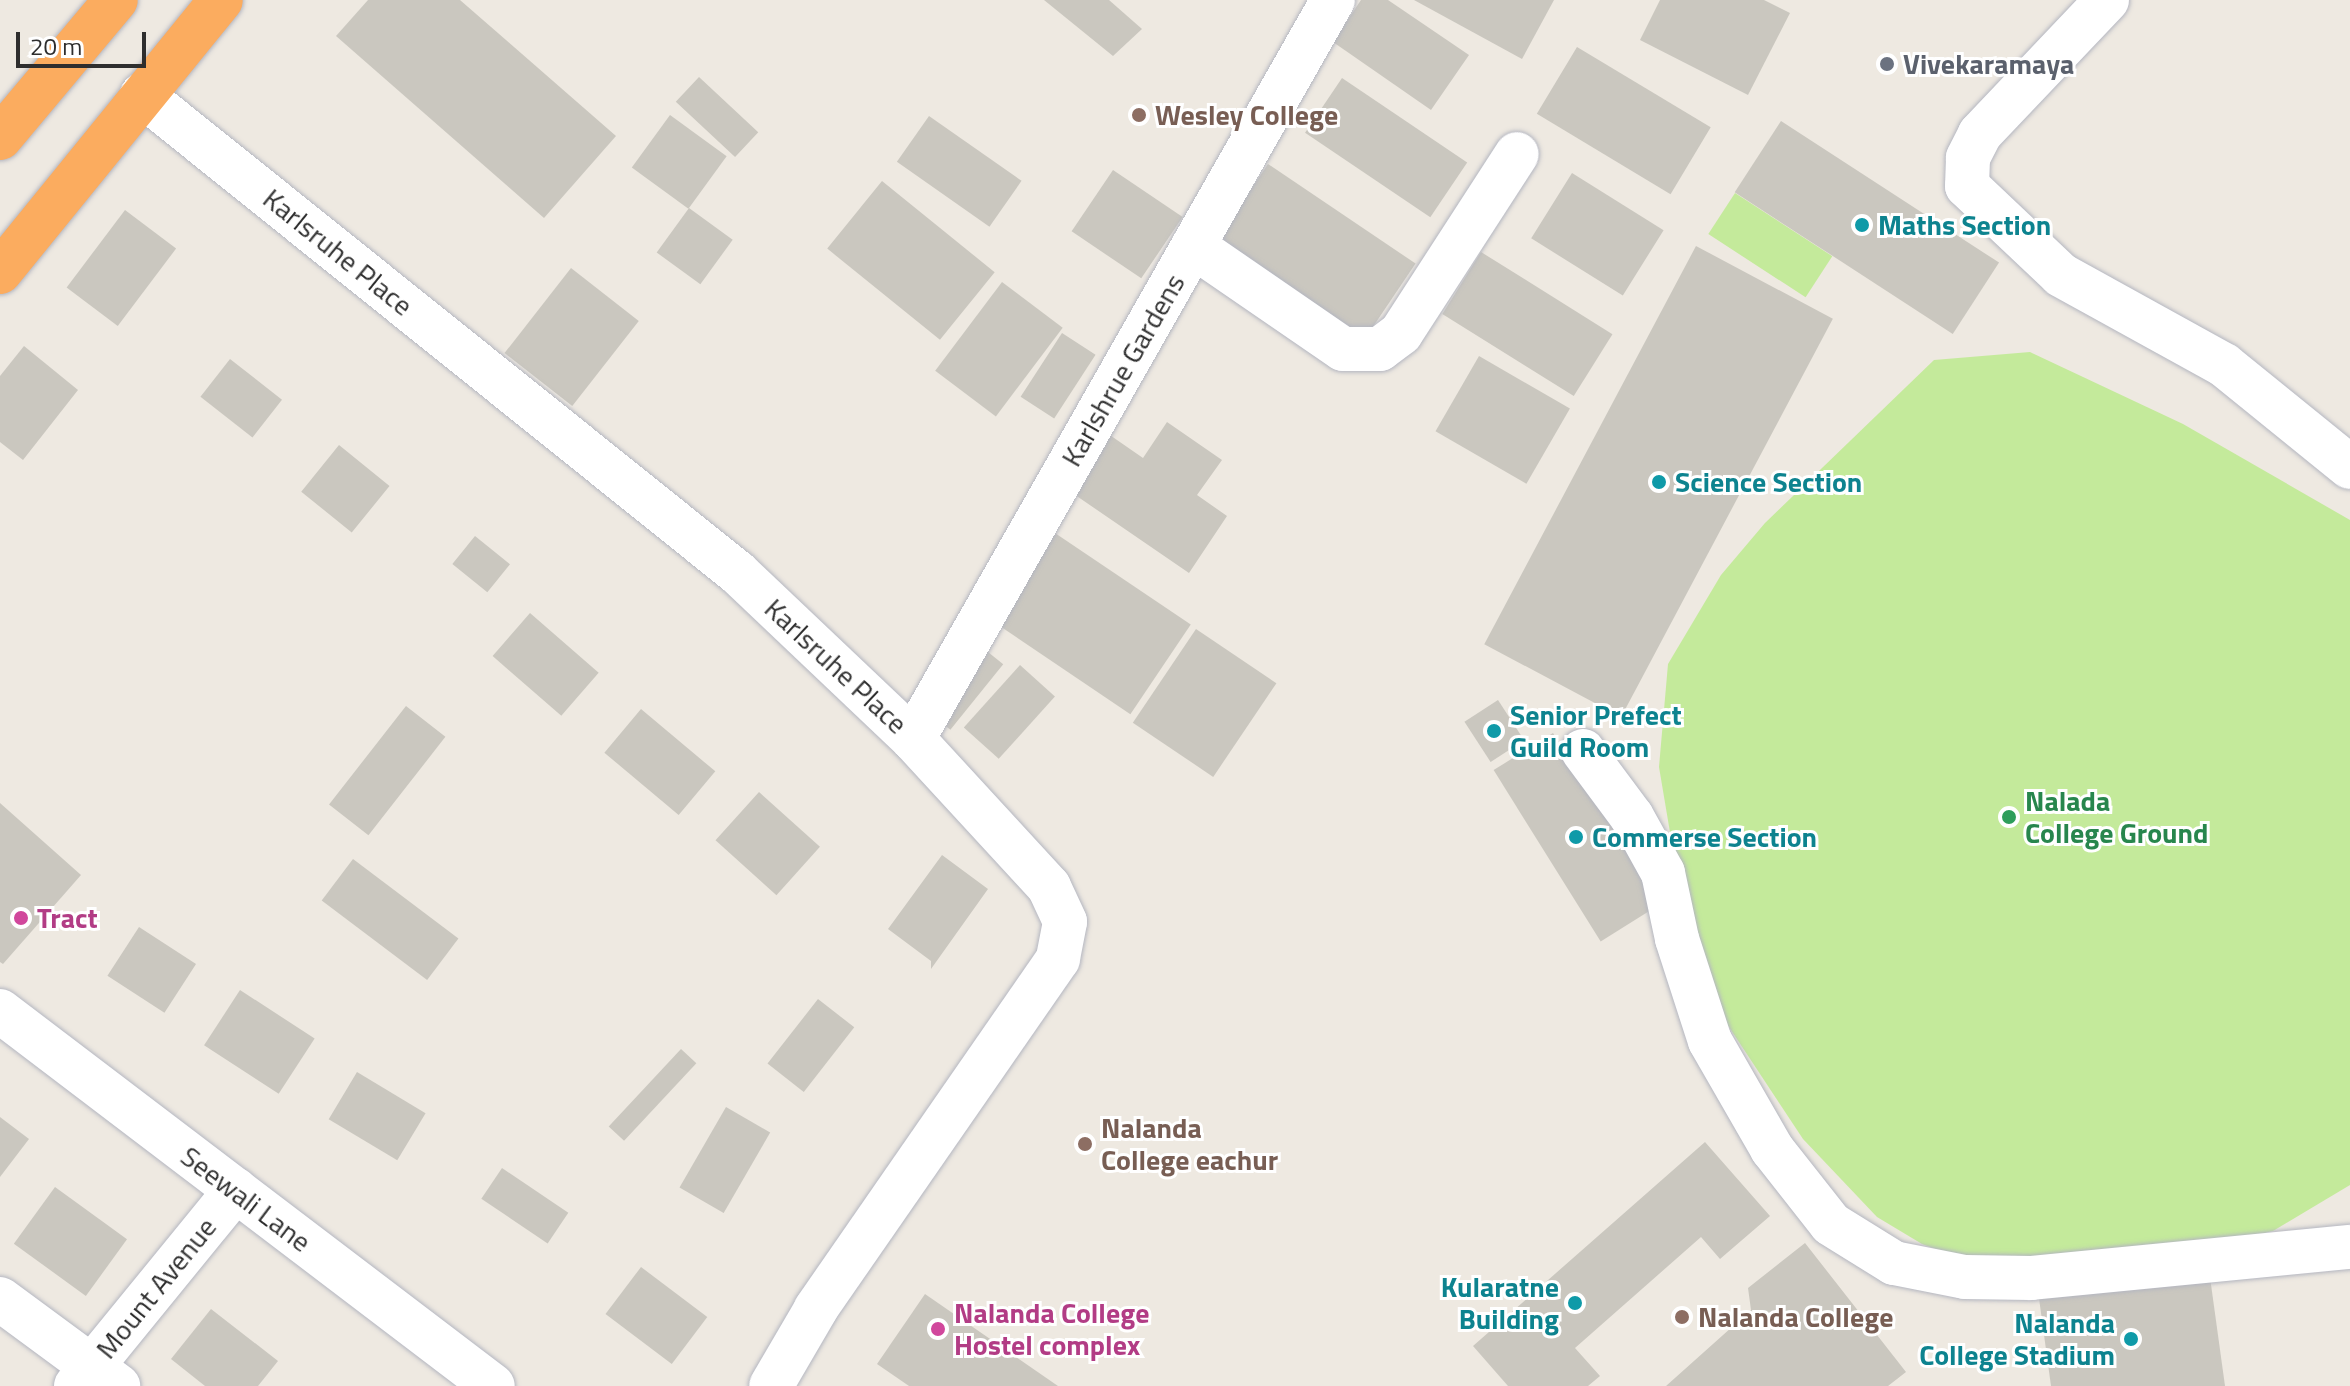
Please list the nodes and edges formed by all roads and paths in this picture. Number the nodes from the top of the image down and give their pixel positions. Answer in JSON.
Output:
{"nodes":[{"id":1,"x":116,"y":0,"type":"edge"},
{"id":2,"x":221,"y":0,"type":"edge"},
{"id":3,"x":1333,"y":0,"type":"edge"},
{"id":4,"x":2107,"y":0,"type":"edge"},
{"id":5,"x":142,"y":95,"type":"junction"},
{"id":6,"x":0,"y":138,"type":"edge"},
{"id":7,"x":1517,"y":154,"type":"dead end"},
{"id":8,"x":1193,"y":246,"type":"junction"},
{"id":9,"x":0,"y":272,"type":"edge"},
{"id":10,"x":2350,"y":467,"type":"edge"},
{"id":11,"x":913,"y":739,"type":"junction"},
{"id":12,"x":1583,"y":751,"type":"dead end"},
{"id":13,"x":0,"y":1011,"type":"edge"},
{"id":14,"x":236,"y":1190,"type":"junction"},
{"id":15,"x":2350,"y":1247,"type":"edge"},
{"id":16,"x":0,"y":1299,"type":"edge"},
{"id":17,"x":96,"y":1379,"type":"edge"},
{"id":18,"x":493,"y":1386,"type":"edge"},
{"id":19,"x":771,"y":1386,"type":"edge"}],
"edges":[{"from":1,"to":6,"type":"highway"},
{"from":2,"to":5,"type":"highway"},
{"from":3,"to":8,"type":"street","name":"Karlshrue Gardens"},
{"from":4,"to":10,"type":"street"},
{"from":5,"to":9,"type":"highway"},
{"from":5,"to":11,"type":"street","name":"Karlsruhe Place"},
{"from":7,"to":8,"type":"street"},
{"from":8,"to":11,"type":"street","name":"Karlshrue Gardens"},
{"from":11,"to":19,"type":"street","name":"Karlsruhe Place"},
{"from":12,"to":15,"type":"street"},
{"from":13,"to":14,"type":"street","name":"Seewali Lane"},
{"from":14,"to":17,"type":"street","name":"Mount Avenue"},
{"from":14,"to":18,"type":"street","name":"Seewali Lane"},
{"from":16,"to":17,"type":"street"}]}
